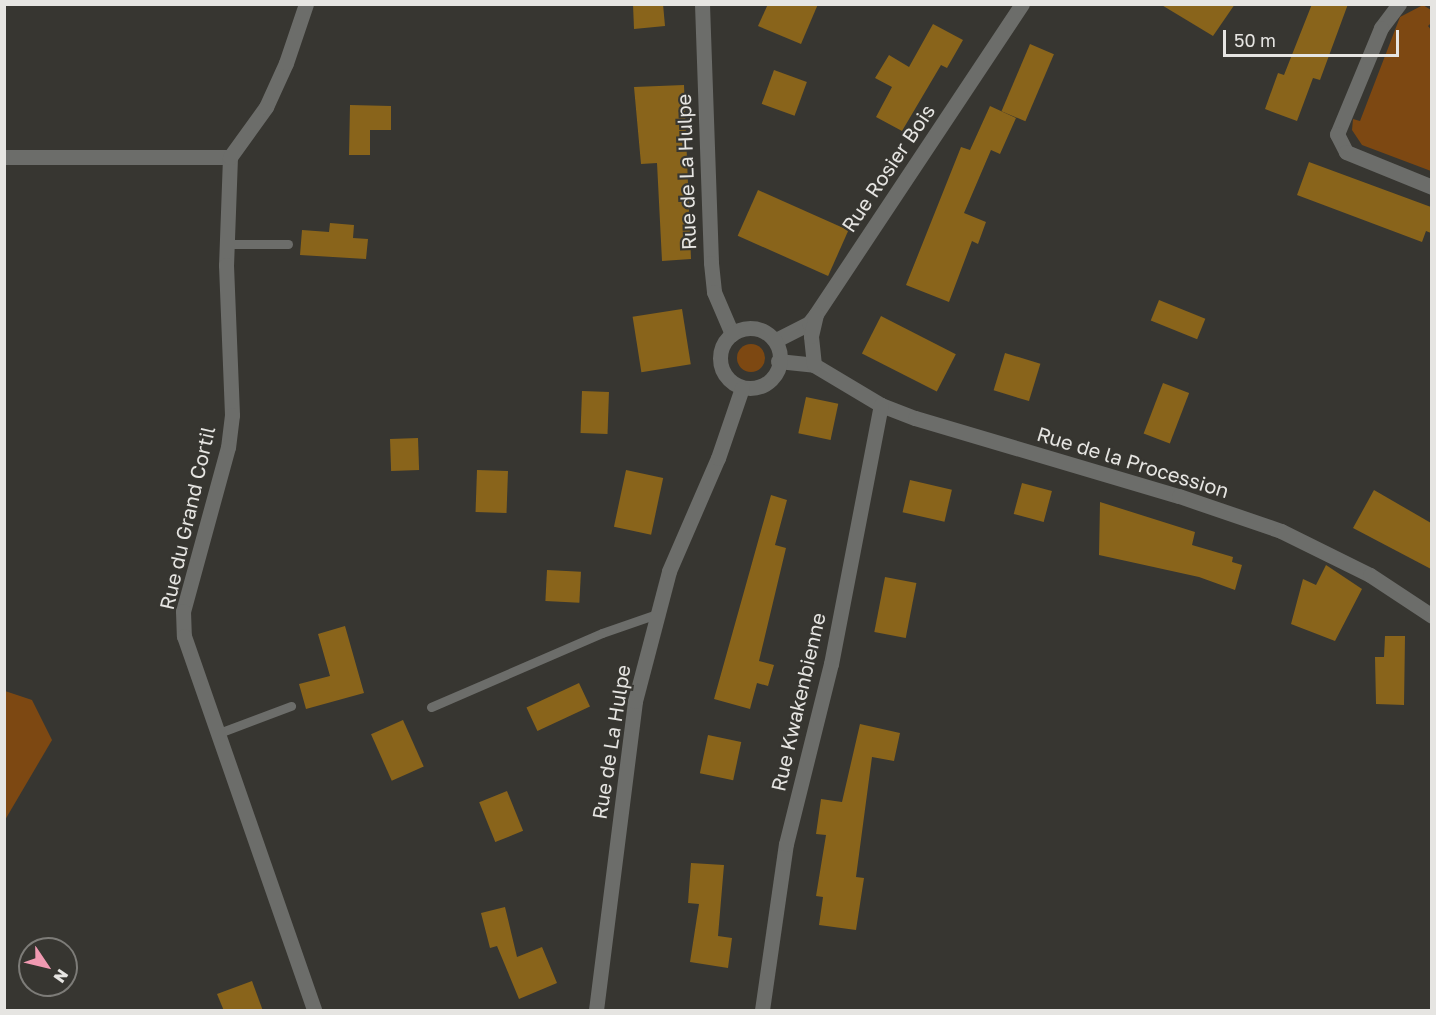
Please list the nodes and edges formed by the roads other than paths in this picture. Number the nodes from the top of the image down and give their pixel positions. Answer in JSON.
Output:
{"nodes":[{"id":1,"x":306,"y":4,"type":"edge"},
{"id":2,"x":702,"y":4,"type":"edge"},
{"id":3,"x":1022,"y":4,"type":"edge"},
{"id":4,"x":1399,"y":4,"type":"edge"},
{"id":5,"x":4,"y":157,"type":"edge"},
{"id":6,"x":230,"y":157,"type":"junction"},
{"id":7,"x":1431,"y":187,"type":"edge"},
{"id":8,"x":227,"y":244,"type":"junction"},
{"id":9,"x":288,"y":244,"type":"dead end"},
{"id":10,"x":816,"y":314,"type":"junction"},
{"id":11,"x":732,"y":334,"type":"junction"},
{"id":12,"x":776,"y":340,"type":"junction"},
{"id":13,"x":778,"y":361,"type":"junction"},
{"id":14,"x":814,"y":365,"type":"junction"},
{"id":15,"x":742,"y":388,"type":"junction"},
{"id":16,"x":881,"y":405,"type":"junction"},
{"id":17,"x":657,"y":614,"type":"junction"},
{"id":18,"x":1431,"y":616,"type":"edge"},
{"id":19,"x":291,"y":706,"type":"dead end"},
{"id":20,"x":431,"y":707,"type":"dead end"},
{"id":21,"x":219,"y":733,"type":"junction"},
{"id":22,"x":314,"y":1011,"type":"edge"},
{"id":23,"x":596,"y":1011,"type":"edge"},
{"id":24,"x":762,"y":1011,"type":"edge"}],
"edges":[{"from":1,"to":6,"type":"street"},
{"from":2,"to":11,"type":"street","name":"Rue de La Hulpe"},
{"from":3,"to":10,"type":"street","name":"Rue Rosier Bois"},
{"from":4,"to":7,"type":"street"},
{"from":5,"to":6,"type":"street"},
{"from":6,"to":8,"type":"street","name":"Rue du Grand Cortil"},
{"from":8,"to":9,"type":"lane"},
{"from":8,"to":21,"type":"street","name":"Rue du Grand Cortil"},
{"from":10,"to":12,"type":"street","name":"Rue Rosier Bois"},
{"from":10,"to":14,"type":"street"},
{"from":11,"to":12,"type":"street"},
{"from":11,"to":15,"type":"street"},
{"from":12,"to":13,"type":"street"},
{"from":13,"to":14,"type":"street","name":"Rue de la Procession"},
{"from":13,"to":15,"type":"street"},
{"from":14,"to":16,"type":"street","name":"Rue de la Procession"},
{"from":15,"to":17,"type":"street","name":"Rue de La Hulpe"},
{"from":16,"to":18,"type":"street","name":"Rue de la Procession"},
{"from":16,"to":24,"type":"street","name":"Rue Kwakenbienne"},
{"from":17,"to":20,"type":"lane"},
{"from":17,"to":23,"type":"street","name":"Rue de La Hulpe"},
{"from":19,"to":21,"type":"lane"},
{"from":21,"to":22,"type":"street","name":"Rue du Grand Cortil"}]}
